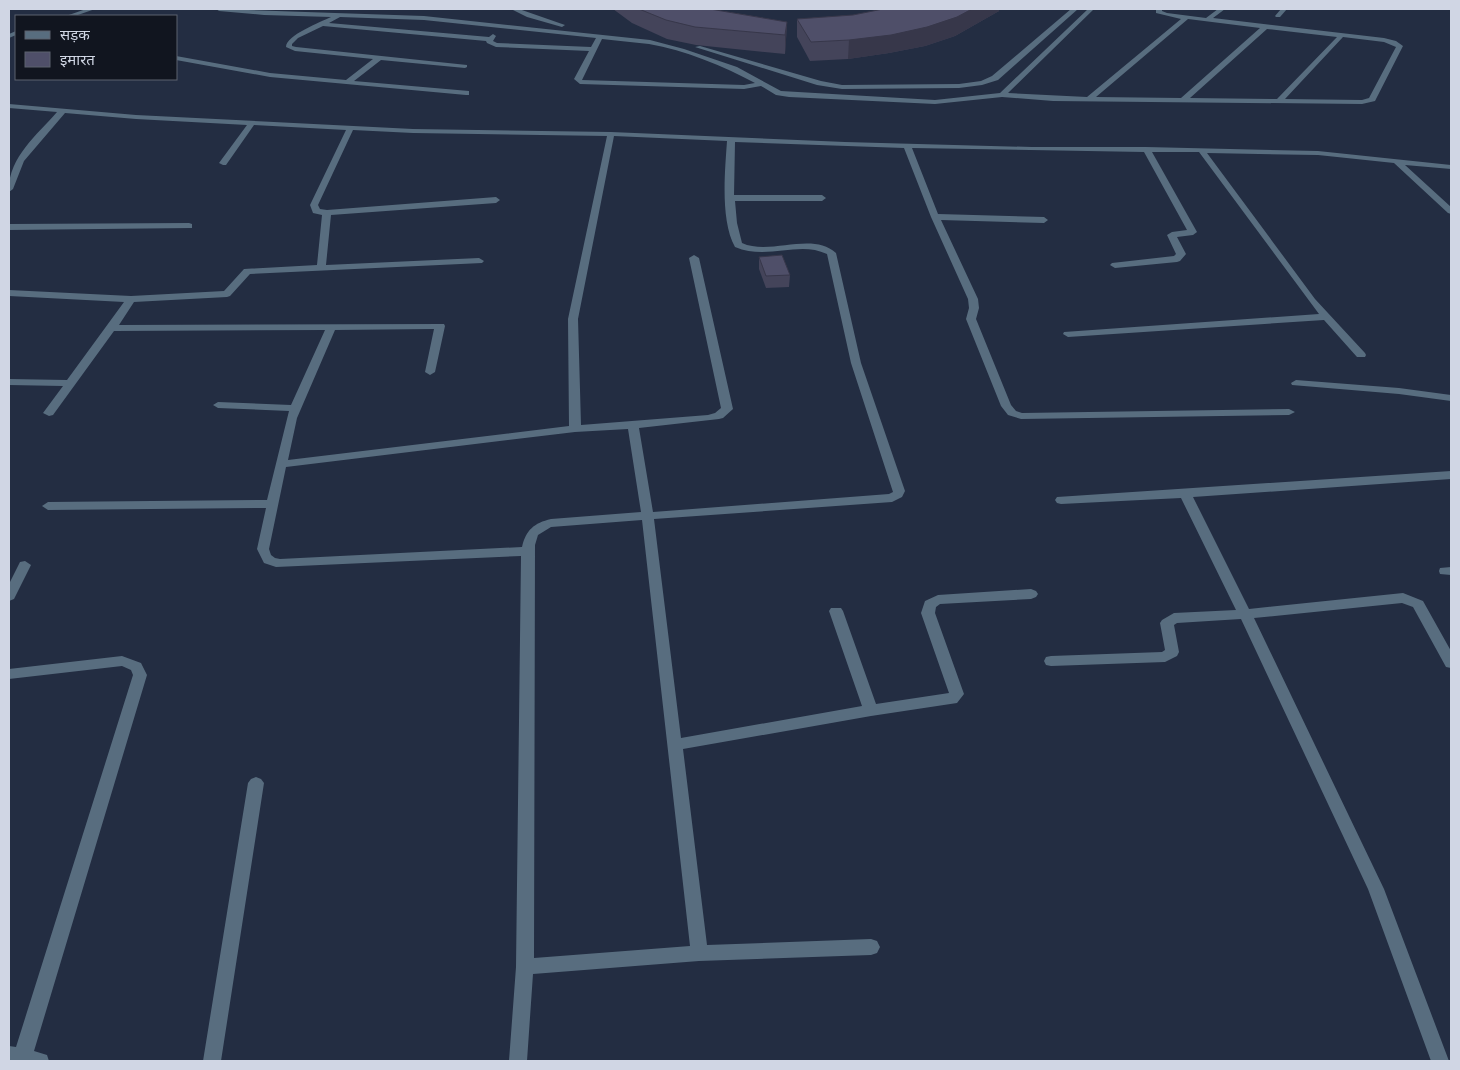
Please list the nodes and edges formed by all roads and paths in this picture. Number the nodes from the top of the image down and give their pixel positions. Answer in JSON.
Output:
{"nodes":[{"id":1,"x":91,"y":9,"type":"edge"},
{"id":2,"x":219,"y":9,"type":"edge"},
{"id":3,"x":514,"y":9,"type":"edge"},
{"id":4,"x":1076,"y":9,"type":"edge"},
{"id":5,"x":1091,"y":9,"type":"edge"},
{"id":6,"x":1159,"y":9,"type":"edge"},
{"id":7,"x":1222,"y":9,"type":"edge"},
{"id":8,"x":1284,"y":9,"type":"edge"},
{"id":9,"x":72,"y":15,"type":"edge"},
{"id":10,"x":341,"y":15,"type":"junction"},
{"id":11,"x":1278,"y":16,"type":"dead end"},
{"id":12,"x":1187,"y":17,"type":"junction"},
{"id":13,"x":1207,"y":20,"type":"junction"},
{"id":14,"x":322,"y":24,"type":"junction"},
{"id":15,"x":504,"y":26,"type":"junction"},
{"id":16,"x":1265,"y":27,"type":"junction"},
{"id":17,"x":600,"y":36,"type":"junction"},
{"id":18,"x":1341,"y":36,"type":"junction"},
{"id":19,"x":489,"y":39,"type":"junction"},
{"id":20,"x":595,"y":49,"type":"junction"},
{"id":21,"x":178,"y":58,"type":"edge"},
{"id":22,"x":379,"y":58,"type":"junction"},
{"id":23,"x":465,"y":66,"type":"dead end"},
{"id":24,"x":349,"y":81,"type":"junction"},
{"id":25,"x":762,"y":84,"type":"junction"},
{"id":26,"x":466,"y":93,"type":"dead end"},
{"id":27,"x":1002,"y":95,"type":"junction"},
{"id":28,"x":1089,"y":99,"type":"junction"},
{"id":29,"x":1183,"y":100,"type":"junction"},
{"id":30,"x":1279,"y":101,"type":"junction"},
{"id":31,"x":9,"y":106,"type":"edge"},
{"id":32,"x":63,"y":112,"type":"junction"},
{"id":33,"x":252,"y":123,"type":"junction"},
{"id":34,"x":351,"y":127,"type":"junction"},
{"id":35,"x":611,"y":134,"type":"junction"},
{"id":36,"x":731,"y":138,"type":"junction"},
{"id":37,"x":907,"y":146,"type":"junction"},
{"id":38,"x":1146,"y":149,"type":"junction"},
{"id":39,"x":1201,"y":150,"type":"junction"},
{"id":40,"x":1395,"y":160,"type":"junction"},
{"id":41,"x":223,"y":163,"type":"dead end"},
{"id":42,"x":1451,"y":166,"type":"edge"},
{"id":43,"x":9,"y":189,"type":"edge"},
{"id":44,"x":731,"y":198,"type":"junction"},
{"id":45,"x":822,"y":198,"type":"dead end"},
{"id":46,"x":496,"y":200,"type":"dead end"},
{"id":47,"x":1451,"y":211,"type":"edge"},
{"id":48,"x":327,"y":213,"type":"junction"},
{"id":49,"x":935,"y":217,"type":"junction"},
{"id":50,"x":1044,"y":220,"type":"dead end"},
{"id":51,"x":189,"y":226,"type":"dead end"},
{"id":52,"x":9,"y":227,"type":"edge"},
{"id":53,"x":694,"y":258,"type":"dead end"},
{"id":54,"x":479,"y":260,"type":"dead end"},
{"id":55,"x":1115,"y":265,"type":"dead end"},
{"id":56,"x":321,"y":268,"type":"junction"},
{"id":57,"x":9,"y":294,"type":"edge"},
{"id":58,"x":132,"y":300,"type":"junction"},
{"id":59,"x":1326,"y":317,"type":"junction"},
{"id":60,"x":332,"y":327,"type":"junction"},
{"id":61,"x":113,"y":328,"type":"junction"},
{"id":62,"x":1068,"y":334,"type":"dead end"},
{"id":63,"x":1361,"y":355,"type":"dead end"},
{"id":64,"x":430,"y":372,"type":"dead end"},
{"id":65,"x":9,"y":382,"type":"edge"},
{"id":66,"x":70,"y":383,"type":"junction"},
{"id":67,"x":1296,"y":384,"type":"dead end"},
{"id":68,"x":1451,"y":398,"type":"edge"},
{"id":69,"x":218,"y":405,"type":"dead end"},
{"id":70,"x":295,"y":408,"type":"junction"},
{"id":71,"x":1289,"y":412,"type":"dead end"},
{"id":72,"x":49,"y":413,"type":"dead end"},
{"id":73,"x":633,"y":425,"type":"junction"},
{"id":74,"x":575,"y":429,"type":"junction"},
{"id":75,"x":282,"y":464,"type":"junction"},
{"id":76,"x":1451,"y":475,"type":"edge"},
{"id":77,"x":1185,"y":494,"type":"junction"},
{"id":78,"x":1060,"y":500,"type":"dead end"},
{"id":79,"x":273,"y":504,"type":"junction"},
{"id":80,"x":48,"y":506,"type":"dead end"},
{"id":81,"x":648,"y":517,"type":"junction"},
{"id":82,"x":527,"y":551,"type":"junction"},
{"id":83,"x":25,"y":565,"type":"dead end"},
{"id":84,"x":1031,"y":594,"type":"dead end"},
{"id":85,"x":9,"y":596,"type":"edge"},
{"id":86,"x":836,"y":611,"type":"dead end"},
{"id":87,"x":1245,"y":614,"type":"junction"},
{"id":88,"x":1051,"y":661,"type":"dead end"},
{"id":89,"x":1451,"y":663,"type":"edge"},
{"id":90,"x":9,"y":674,"type":"edge"},
{"id":91,"x":871,"y":710,"type":"junction"},
{"id":92,"x":674,"y":745,"type":"junction"},
{"id":93,"x":256,"y":783,"type":"dead end"},
{"id":94,"x":871,"y":947,"type":"dead end"},
{"id":95,"x":699,"y":953,"type":"junction"},
{"id":96,"x":525,"y":967,"type":"junction"},
{"id":97,"x":23,"y":1058,"type":"edge"},
{"id":98,"x":212,"y":1061,"type":"edge"},
{"id":99,"x":518,"y":1061,"type":"edge"},
{"id":100,"x":1440,"y":1061,"type":"edge"}],
"edges":[{"from":1,"to":9,"type":"street"},
{"from":2,"to":10,"type":"street"},
{"from":3,"to":4,"type":"street"},
{"from":5,"to":27,"type":"street"},
{"from":6,"to":12,"type":"street"},
{"from":7,"to":13,"type":"street"},
{"from":8,"to":11,"type":"street"},
{"from":10,"to":14,"type":"street"},
{"from":10,"to":15,"type":"street"},
{"from":12,"to":13,"type":"street"},
{"from":12,"to":28,"type":"street"},
{"from":13,"to":16,"type":"street"},
{"from":14,"to":19,"type":"street"},
{"from":14,"to":22,"type":"street"},
{"from":15,"to":17,"type":"street"},
{"from":15,"to":19,"type":"street"},
{"from":16,"to":18,"type":"street"},
{"from":16,"to":29,"type":"street"},
{"from":17,"to":20,"type":"street"},
{"from":17,"to":25,"type":"street"},
{"from":18,"to":30,"type":"street"},
{"from":18,"to":30,"type":"street"},
{"from":19,"to":20,"type":"street"},
{"from":20,"to":25,"type":"street"},
{"from":21,"to":24,"type":"street"},
{"from":22,"to":23,"type":"street"},
{"from":22,"to":24,"type":"street"},
{"from":24,"to":26,"type":"street"},
{"from":25,"to":27,"type":"street"},
{"from":27,"to":28,"type":"street"},
{"from":28,"to":29,"type":"street"},
{"from":29,"to":30,"type":"street"},
{"from":31,"to":32,"type":"street"},
{"from":32,"to":33,"type":"street"},
{"from":32,"to":43,"type":"street"},
{"from":33,"to":34,"type":"street"},
{"from":33,"to":41,"type":"street"},
{"from":34,"to":35,"type":"street"},
{"from":34,"to":48,"type":"street"},
{"from":35,"to":36,"type":"street"},
{"from":35,"to":74,"type":"street"},
{"from":36,"to":37,"type":"street"},
{"from":36,"to":44,"type":"street"},
{"from":37,"to":38,"type":"street"},
{"from":37,"to":49,"type":"street"},
{"from":38,"to":39,"type":"street"},
{"from":38,"to":55,"type":"street"},
{"from":39,"to":40,"type":"street"},
{"from":39,"to":59,"type":"street"},
{"from":40,"to":42,"type":"street"},
{"from":40,"to":47,"type":"street"},
{"from":44,"to":45,"type":"street"},
{"from":44,"to":81,"type":"street"},
{"from":46,"to":48,"type":"street"},
{"from":48,"to":56,"type":"street"},
{"from":49,"to":50,"type":"street"},
{"from":49,"to":71,"type":"street"},
{"from":51,"to":52,"type":"street"},
{"from":53,"to":73,"type":"street"},
{"from":54,"to":56,"type":"street"},
{"from":56,"to":58,"type":"street"},
{"from":57,"to":58,"type":"street"},
{"from":58,"to":61,"type":"street"},
{"from":59,"to":62,"type":"street"},
{"from":59,"to":63,"type":"street"},
{"from":60,"to":61,"type":"street"},
{"from":60,"to":64,"type":"street"},
{"from":60,"to":70,"type":"street"},
{"from":61,"to":66,"type":"street"},
{"from":65,"to":66,"type":"street"},
{"from":66,"to":72,"type":"street"},
{"from":67,"to":68,"type":"street"},
{"from":69,"to":70,"type":"street"},
{"from":70,"to":75,"type":"street"},
{"from":73,"to":74,"type":"street"},
{"from":73,"to":81,"type":"street"},
{"from":74,"to":75,"type":"street"},
{"from":75,"to":79,"type":"street"},
{"from":76,"to":77,"type":"street"},
{"from":77,"to":78,"type":"street"},
{"from":77,"to":87,"type":"street"},
{"from":79,"to":80,"type":"street"},
{"from":79,"to":82,"type":"street"},
{"from":81,"to":82,"type":"street"},
{"from":81,"to":92,"type":"street"},
{"from":82,"to":96,"type":"street"},
{"from":83,"to":85,"type":"street"},
{"from":84,"to":91,"type":"street"},
{"from":86,"to":91,"type":"street"},
{"from":87,"to":88,"type":"street"},
{"from":87,"to":89,"type":"street"},
{"from":87,"to":100,"type":"street"},
{"from":90,"to":97,"type":"street"},
{"from":91,"to":92,"type":"street"},
{"from":92,"to":95,"type":"street"},
{"from":93,"to":98,"type":"street"},
{"from":94,"to":95,"type":"street"},
{"from":95,"to":96,"type":"street"},
{"from":96,"to":99,"type":"street"}]}
